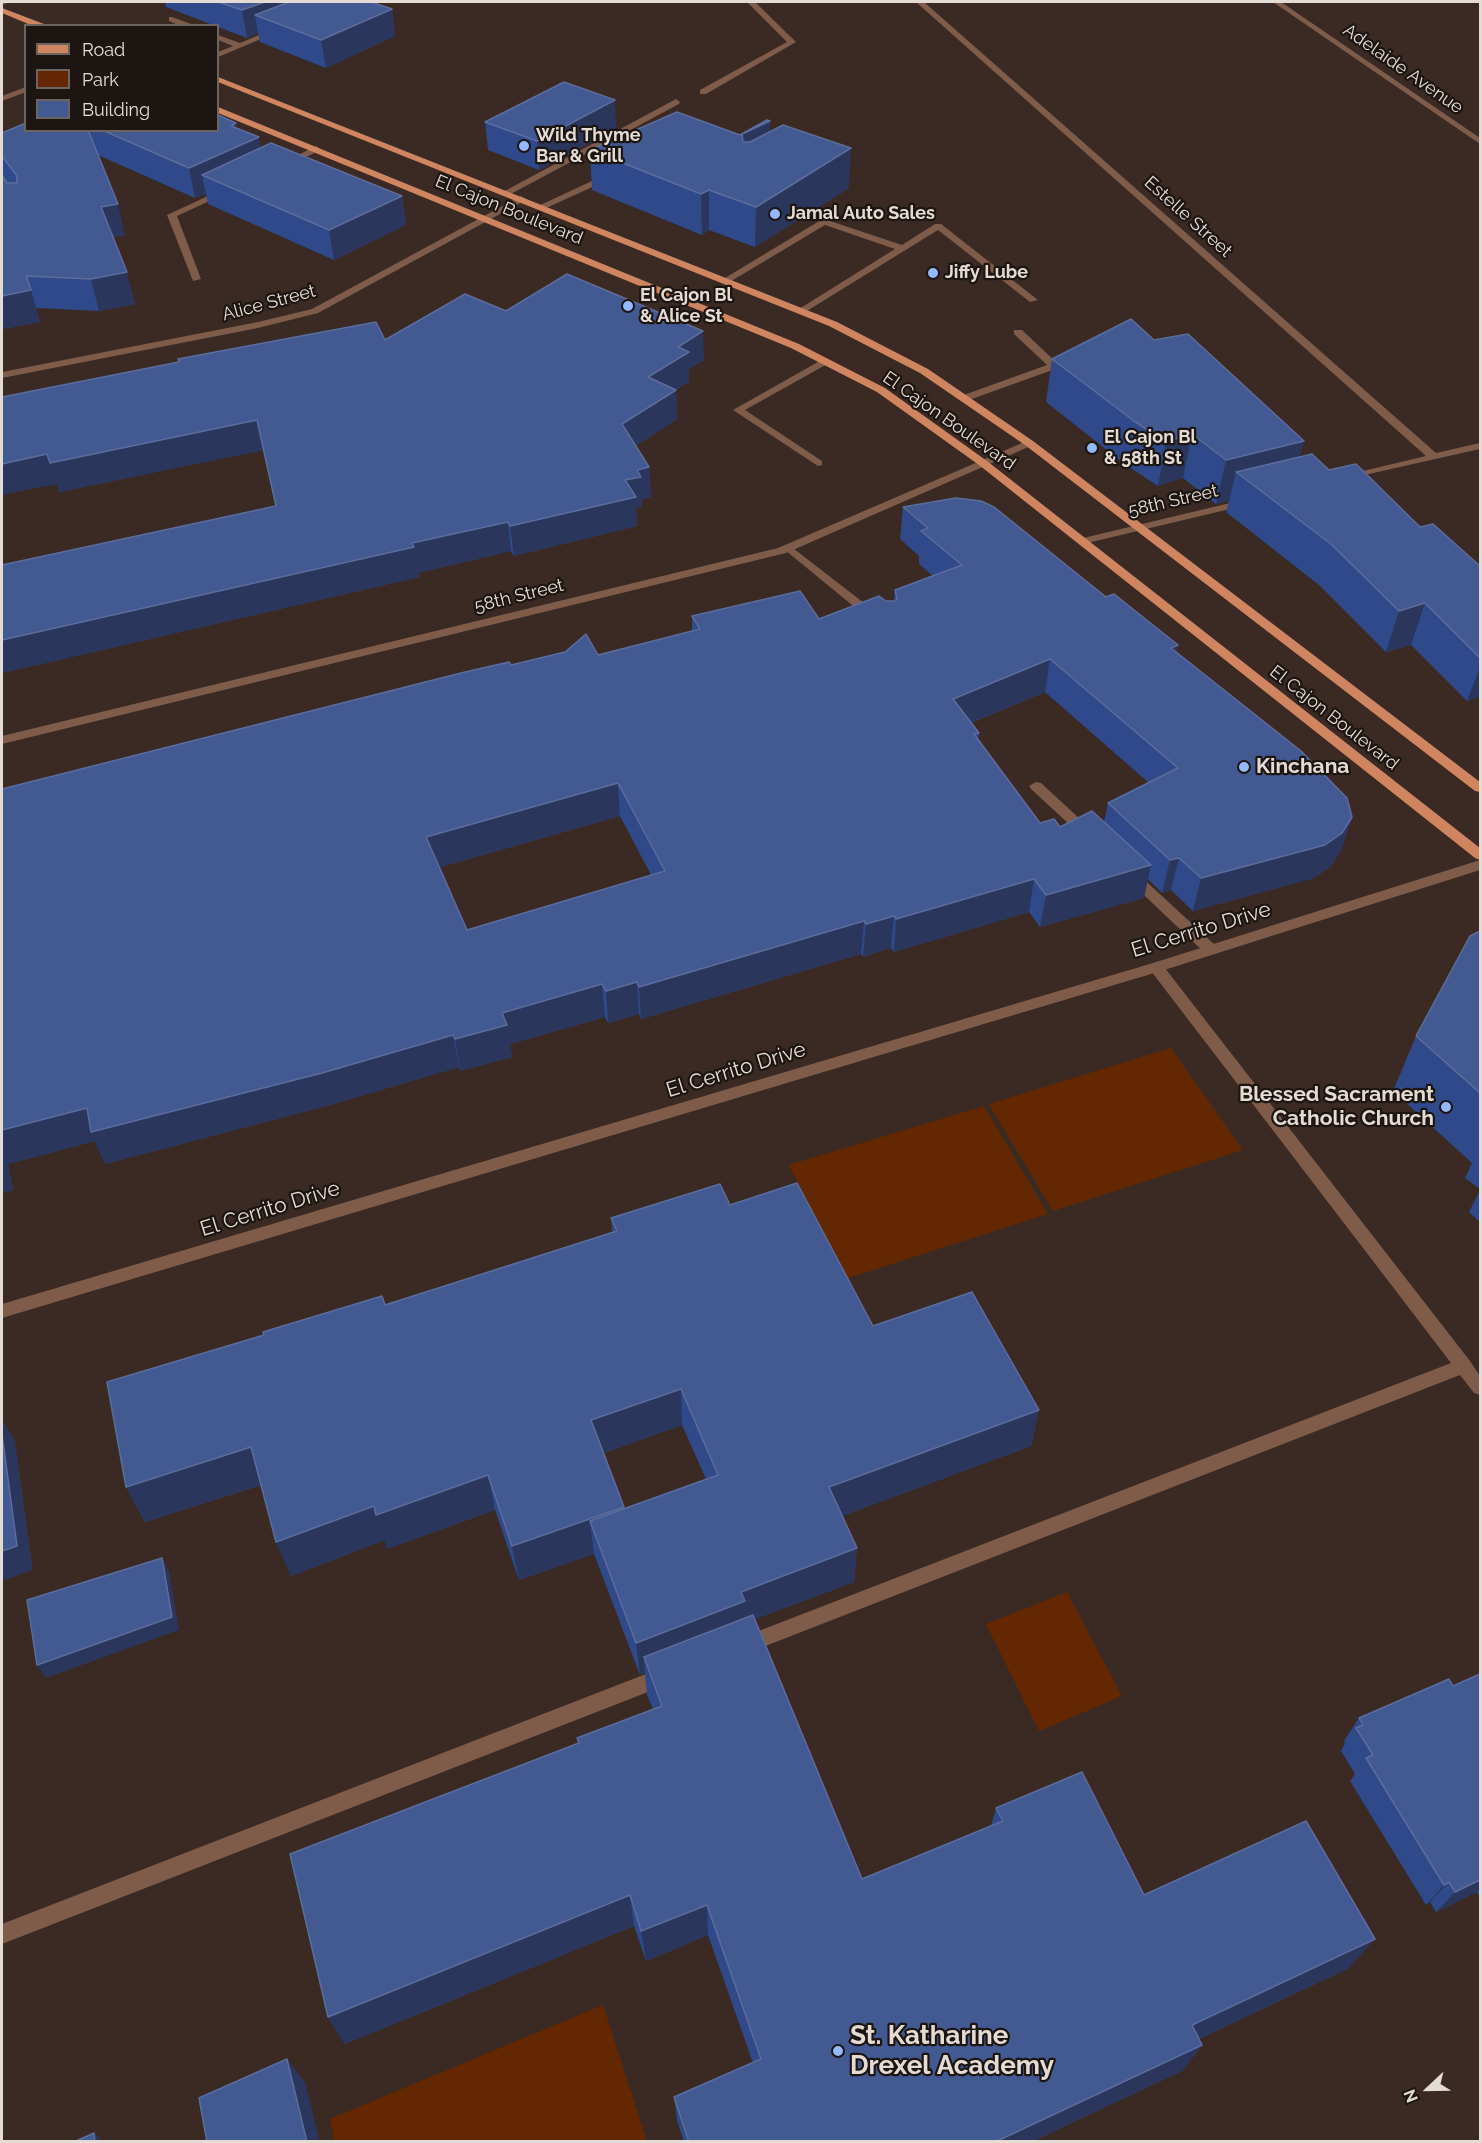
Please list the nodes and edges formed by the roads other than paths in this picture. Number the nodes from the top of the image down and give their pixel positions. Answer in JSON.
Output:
{"nodes":[{"id":1,"x":6,"y":2,"type":"edge"},
{"id":2,"x":751,"y":2,"type":"edge"},
{"id":3,"x":920,"y":2,"type":"edge"},
{"id":4,"x":1277,"y":2,"type":"edge"},
{"id":5,"x":2,"y":3,"type":"edge"},
{"id":6,"x":2,"y":10,"type":"edge"},
{"id":7,"x":172,"y":19,"type":"dead end"},
{"id":8,"x":36,"y":24,"type":"edge"},
{"id":9,"x":183,"y":24,"type":"edge"},
{"id":10,"x":284,"y":28,"type":"edge"},
{"id":11,"x":219,"y":37,"type":"edge"},
{"id":12,"x":240,"y":46,"type":"junction"},
{"id":13,"x":219,"y":55,"type":"edge"},
{"id":14,"x":219,"y":79,"type":"edge"},
{"id":15,"x":24,"y":90,"type":"edge"},
{"id":16,"x":703,"y":92,"type":"dead end"},
{"id":17,"x":2,"y":99,"type":"edge"},
{"id":18,"x":676,"y":102,"type":"dead end"},
{"id":19,"x":219,"y":110,"type":"edge"},
{"id":20,"x":1480,"y":142,"type":"edge"},
{"id":21,"x":316,"y":149,"type":"junction"},
{"id":22,"x":273,"y":169,"type":"edge"},
{"id":23,"x":621,"y":171,"type":"edge"},
{"id":24,"x":233,"y":188,"type":"edge"},
{"id":25,"x":506,"y":193,"type":"junction"},
{"id":26,"x":521,"y":199,"type":"junction"},
{"id":27,"x":541,"y":207,"type":"junction"},
{"id":28,"x":486,"y":218,"type":"junction"},
{"id":29,"x":902,"y":248,"type":"junction"},
{"id":30,"x":196,"y":279,"type":"dead end"},
{"id":31,"x":725,"y":281,"type":"junction"},
{"id":32,"x":1033,"y":300,"type":"dead end"},
{"id":33,"x":802,"y":311,"type":"junction"},
{"id":34,"x":1018,"y":332,"type":"dead end"},
{"id":35,"x":825,"y":361,"type":"junction"},
{"id":36,"x":2,"y":375,"type":"edge"},
{"id":37,"x":964,"y":398,"type":"junction"},
{"id":38,"x":1029,"y":443,"type":"junction"},
{"id":39,"x":1480,"y":446,"type":"edge"},
{"id":40,"x":1434,"y":457,"type":"junction"},
{"id":41,"x":818,"y":463,"type":"dead end"},
{"id":42,"x":983,"y":463,"type":"junction"},
{"id":43,"x":1331,"y":482,"type":"edge"},
{"id":44,"x":1262,"y":498,"type":"edge"},
{"id":45,"x":1139,"y":528,"type":"junction"},
{"id":46,"x":1083,"y":541,"type":"junction"},
{"id":47,"x":789,"y":548,"type":"junction"},
{"id":48,"x":879,"y":621,"type":"edge"},
{"id":49,"x":2,"y":740,"type":"edge"},
{"id":50,"x":1036,"y":786,"type":"dead end"},
{"id":51,"x":1479,"y":786,"type":"edge"},
{"id":52,"x":1097,"y":843,"type":"edge"},
{"id":53,"x":1480,"y":855,"type":"edge"},
{"id":54,"x":1480,"y":865,"type":"edge"},
{"id":55,"x":1123,"y":868,"type":"edge"},
{"id":56,"x":1210,"y":950,"type":"junction"},
{"id":57,"x":1156,"y":967,"type":"junction"},
{"id":58,"x":2,"y":1311,"type":"edge"},
{"id":59,"x":1464,"y":1366,"type":"junction"},
{"id":60,"x":1480,"y":1388,"type":"edge"},
{"id":61,"x":731,"y":1651,"type":"edge"},
{"id":62,"x":686,"y":1668,"type":"edge"},
{"id":63,"x":2,"y":1934,"type":"edge"}],
"edges":[{"from":1,"to":5,"type":"street"},
{"from":2,"to":16,"type":"street"},
{"from":3,"to":40,"type":"street","name":"Estelle Street"},
{"from":4,"to":20,"type":"street","name":"Adelaide Avenue"},
{"from":6,"to":8,"type":"main road"},
{"from":7,"to":9,"type":"street"},
{"from":10,"to":12,"type":"street"},
{"from":11,"to":12,"type":"street"},
{"from":12,"to":13,"type":"street"},
{"from":14,"to":25,"type":"main road","name":"El Cajon Boulevard"},
{"from":15,"to":17,"type":"street"},
{"from":18,"to":25,"type":"street"},
{"from":19,"to":21,"type":"main road","name":"El Cajon Boulevard"},
{"from":21,"to":22,"type":"street"},
{"from":21,"to":28,"type":"main road","name":"El Cajon Boulevard"},
{"from":23,"to":27,"type":"street"},
{"from":24,"to":30,"type":"street"},
{"from":25,"to":26,"type":"main road","name":"El Cajon Boulevard"},
{"from":26,"to":27,"type":"main road","name":"El Cajon Boulevard"},
{"from":26,"to":28,"type":"street","name":"Alice Street"},
{"from":27,"to":31,"type":"main road","name":"El Cajon Boulevard"},
{"from":28,"to":35,"type":"main road","name":"El Cajon Boulevard"},
{"from":28,"to":36,"type":"street","name":"Alice Street"},
{"from":29,"to":31,"type":"street"},
{"from":29,"to":32,"type":"street"},
{"from":29,"to":33,"type":"street"},
{"from":31,"to":33,"type":"main road","name":"El Cajon Boulevard"},
{"from":33,"to":37,"type":"main road","name":"El Cajon Boulevard"},
{"from":34,"to":37,"type":"street"},
{"from":35,"to":41,"type":"street"},
{"from":35,"to":42,"type":"main road","name":"El Cajon Boulevard"},
{"from":37,"to":38,"type":"main road","name":"El Cajon Boulevard"},
{"from":38,"to":42,"type":"street","name":"58th Street"},
{"from":38,"to":45,"type":"main road","name":"El Cajon Boulevard"},
{"from":39,"to":40,"type":"street"},
{"from":40,"to":43,"type":"street"},
{"from":42,"to":46,"type":"main road","name":"El Cajon Boulevard"},
{"from":42,"to":47,"type":"street","name":"58th Street"},
{"from":44,"to":45,"type":"street","name":"58th Street"},
{"from":45,"to":46,"type":"street","name":"58th Street"},
{"from":45,"to":51,"type":"main road","name":"El Cajon Boulevard"},
{"from":46,"to":53,"type":"main road","name":"El Cajon Boulevard"},
{"from":47,"to":48,"type":"street"},
{"from":47,"to":49,"type":"street","name":"58th Street"},
{"from":50,"to":52,"type":"street"},
{"from":54,"to":56,"type":"street","name":"El Cerrito Drive"},
{"from":55,"to":56,"type":"street"},
{"from":56,"to":57,"type":"street","name":"El Cerrito Drive"},
{"from":57,"to":58,"type":"street","name":"El Cerrito Drive"},
{"from":57,"to":59,"type":"street"},
{"from":59,"to":60,"type":"street"},
{"from":59,"to":61,"type":"street"},
{"from":62,"to":63,"type":"street"}]}
